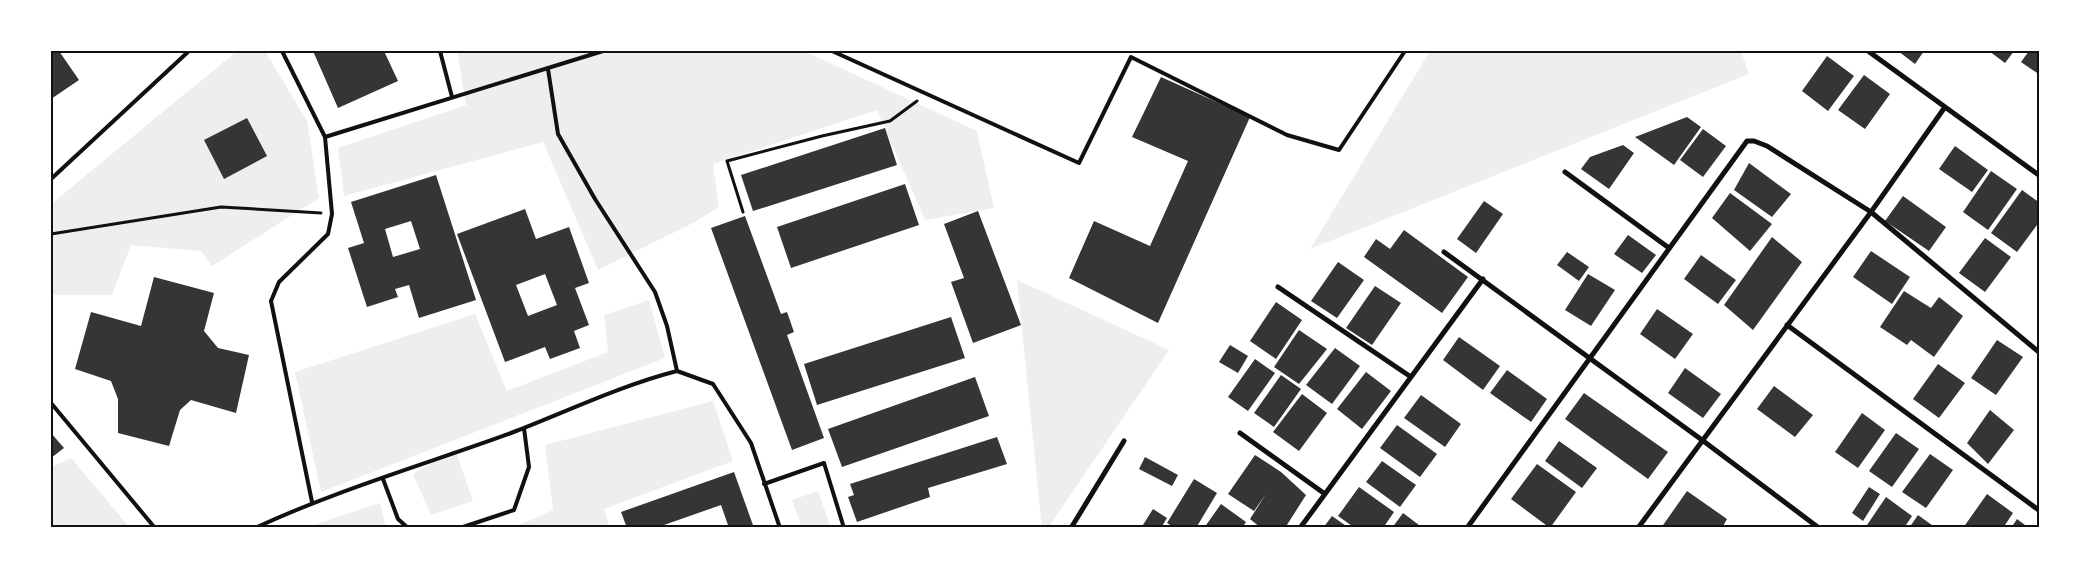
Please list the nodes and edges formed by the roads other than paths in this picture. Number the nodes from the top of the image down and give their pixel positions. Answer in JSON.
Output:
{"nodes":[{"id":1,"x":189,"y":51,"type":"edge"},
{"id":2,"x":282,"y":51,"type":"edge"},
{"id":3,"x":440,"y":51,"type":"edge"},
{"id":4,"x":604,"y":51,"type":"edge"},
{"id":5,"x":832,"y":51,"type":"edge"},
{"id":6,"x":1405,"y":51,"type":"edge"},
{"id":7,"x":1868,"y":51,"type":"edge"},
{"id":8,"x":548,"y":69,"type":"junction"},
{"id":9,"x":452,"y":98,"type":"junction"},
{"id":10,"x":1945,"y":107,"type":"junction"},
{"id":11,"x":325,"y":138,"type":"junction"},
{"id":12,"x":1565,"y":172,"type":"dead end"},
{"id":13,"x":2040,"y":176,"type":"edge"},
{"id":14,"x":51,"y":179,"type":"edge"},
{"id":15,"x":1871,"y":212,"type":"junction"},
{"id":16,"x":1669,"y":248,"type":"junction"},
{"id":17,"x":1444,"y":252,"type":"dead end"},
{"id":18,"x":1483,"y":279,"type":"junction"},
{"id":19,"x":1278,"y":287,"type":"dead end"},
{"id":20,"x":1787,"y":325,"type":"junction"},
{"id":21,"x":2040,"y":353,"type":"edge"},
{"id":22,"x":1589,"y":357,"type":"junction"},
{"id":23,"x":677,"y":371,"type":"junction"},
{"id":24,"x":1412,"y":377,"type":"junction"},
{"id":25,"x":51,"y":402,"type":"edge"},
{"id":26,"x":524,"y":428,"type":"junction"},
{"id":27,"x":1240,"y":433,"type":"dead end"},
{"id":28,"x":1702,"y":440,"type":"junction"},
{"id":29,"x":1124,"y":441,"type":"dead end"},
{"id":30,"x":383,"y":479,"type":"junction"},
{"id":31,"x":764,"y":484,"type":"junction"},
{"id":32,"x":1325,"y":494,"type":"junction"},
{"id":33,"x":312,"y":502,"type":"junction"},
{"id":34,"x":2040,"y":511,"type":"edge"},
{"id":35,"x":398,"y":519,"type":"junction"},
{"id":36,"x":1815,"y":527,"type":"edge"},
{"id":37,"x":155,"y":528,"type":"edge"},
{"id":38,"x":255,"y":528,"type":"edge"},
{"id":39,"x":400,"y":528,"type":"edge"},
{"id":40,"x":408,"y":528,"type":"edge"},
{"id":41,"x":460,"y":528,"type":"edge"},
{"id":42,"x":780,"y":528,"type":"edge"},
{"id":43,"x":844,"y":528,"type":"edge"},
{"id":44,"x":1070,"y":528,"type":"edge"},
{"id":45,"x":1300,"y":528,"type":"edge"},
{"id":46,"x":1467,"y":528,"type":"edge"},
{"id":47,"x":1638,"y":528,"type":"edge"}],
"edges":[{"from":1,"to":14,"type":"lane"},
{"from":2,"to":11,"type":"lane"},
{"from":3,"to":9,"type":"lane"},
{"from":4,"to":8,"type":"lane"},
{"from":5,"to":6,"type":"lane"},
{"from":7,"to":10,"type":"street"},
{"from":8,"to":9,"type":"lane"},
{"from":8,"to":23,"type":"lane"},
{"from":9,"to":11,"type":"lane"},
{"from":10,"to":13,"type":"street"},
{"from":10,"to":15,"type":"street"},
{"from":11,"to":33,"type":"lane"},
{"from":12,"to":16,"type":"street"},
{"from":15,"to":16,"type":"street"},
{"from":15,"to":20,"type":"street"},
{"from":15,"to":21,"type":"street"},
{"from":16,"to":22,"type":"street"},
{"from":17,"to":18,"type":"street"},
{"from":18,"to":22,"type":"street"},
{"from":18,"to":24,"type":"street"},
{"from":19,"to":24,"type":"street"},
{"from":20,"to":28,"type":"street"},
{"from":20,"to":34,"type":"street"},
{"from":22,"to":28,"type":"street"},
{"from":22,"to":46,"type":"street"},
{"from":23,"to":26,"type":"lane"},
{"from":23,"to":31,"type":"lane"},
{"from":24,"to":32,"type":"street"},
{"from":25,"to":37,"type":"lane"},
{"from":26,"to":30,"type":"lane"},
{"from":26,"to":41,"type":"lane"},
{"from":27,"to":32,"type":"street"},
{"from":28,"to":36,"type":"street"},
{"from":28,"to":47,"type":"street"},
{"from":29,"to":44,"type":"street"},
{"from":30,"to":33,"type":"lane"},
{"from":30,"to":35,"type":"lane"},
{"from":31,"to":42,"type":"lane"},
{"from":31,"to":43,"type":"lane"},
{"from":32,"to":45,"type":"street"},
{"from":33,"to":38,"type":"lane"},
{"from":35,"to":39,"type":"lane"},
{"from":35,"to":40,"type":"lane"}]}
